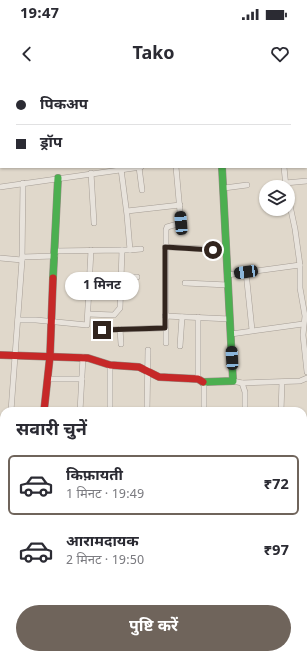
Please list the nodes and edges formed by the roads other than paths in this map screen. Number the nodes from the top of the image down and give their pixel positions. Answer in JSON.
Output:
{"nodes":[{"id":1,"x":130,"y":168,"type":"edge"},
{"id":2,"x":140,"y":168,"type":"edge"},
{"id":3,"x":176,"y":168,"type":"edge"},
{"id":4,"x":284,"y":168,"type":"edge"},
{"id":5,"x":121,"y":169,"type":"junction"},
{"id":6,"x":222,"y":170,"type":"edge"},
{"id":7,"x":90,"y":174,"type":"junction"},
{"id":8,"x":58,"y":178,"type":"junction"},
{"id":9,"x":285,"y":180,"type":"edge"},
{"id":10,"x":307,"y":181,"type":"edge"},
{"id":11,"x":23,"y":183,"type":"junction"},
{"id":12,"x":295,"y":183,"type":"edge"},
{"id":13,"x":247,"y":184,"type":"dead end"},
{"id":14,"x":0,"y":187,"type":"edge"},
{"id":15,"x":224,"y":188,"type":"junction"},
{"id":16,"x":142,"y":190,"type":"dead end"},
{"id":17,"x":180,"y":205,"type":"junction"},
{"id":18,"x":127,"y":211,"type":"junction"},
{"id":19,"x":292,"y":216,"type":"edge"},
{"id":20,"x":94,"y":224,"type":"dead end"},
{"id":21,"x":165,"y":247,"type":"junction"},
{"id":22,"x":141,"y":249,"type":"dead end"},
{"id":23,"x":91,"y":250,"type":"junction"},
{"id":24,"x":122,"y":250,"type":"junction"},
{"id":25,"x":130,"y":250,"type":"junction"},
{"id":26,"x":226,"y":250,"type":"junction"},
{"id":27,"x":55,"y":254,"type":"junction"},
{"id":28,"x":0,"y":258,"type":"edge"},
{"id":29,"x":22,"y":259,"type":"junction"},
{"id":30,"x":300,"y":265,"type":"junction"},
{"id":31,"x":246,"y":272,"type":"junction"},
{"id":32,"x":227,"y":275,"type":"junction"},
{"id":33,"x":121,"y":277,"type":"junction"},
{"id":34,"x":138,"y":277,"type":"dead end"},
{"id":35,"x":185,"y":282,"type":"dead end"},
{"id":36,"x":228,"y":285,"type":"junction"},
{"id":37,"x":88,"y":314,"type":"junction"},
{"id":38,"x":165,"y":316,"type":"junction"},
{"id":39,"x":182,"y":317,"type":"junction"},
{"id":40,"x":198,"y":317,"type":"junction"},
{"id":41,"x":230,"y":319,"type":"junction"},
{"id":42,"x":18,"y":320,"type":"junction"},
{"id":43,"x":52,"y":322,"type":"junction"},
{"id":44,"x":303,"y":324,"type":"junction"},
{"id":45,"x":165,"y":328,"type":"junction"},
{"id":46,"x":102,"y":330,"type":"dead end"},
{"id":47,"x":120,"y":330,"type":"junction"},
{"id":48,"x":252,"y":330,"type":"junction"},
{"id":49,"x":230,"y":334,"type":"junction"},
{"id":50,"x":166,"y":343,"type":"dead end"},
{"id":51,"x":121,"y":344,"type":"dead end"},
{"id":52,"x":180,"y":346,"type":"dead end"},
{"id":53,"x":148,"y":350,"type":"dead end"},
{"id":54,"x":0,"y":355,"type":"edge"},
{"id":55,"x":15,"y":355,"type":"junction"},
{"id":56,"x":50,"y":356,"type":"junction"},
{"id":57,"x":83,"y":357,"type":"junction"},
{"id":58,"x":110,"y":365,"type":"junction"},
{"id":59,"x":148,"y":372,"type":"junction"},
{"id":60,"x":307,"y":372,"type":"edge"},
{"id":61,"x":307,"y":378,"type":"edge"},
{"id":62,"x":48,"y":379,"type":"junction"},
{"id":63,"x":82,"y":379,"type":"junction"},
{"id":64,"x":201,"y":381,"type":"junction"},
{"id":65,"x":233,"y":381,"type":"junction"},
{"id":66,"x":282,"y":382,"type":"junction"},
{"id":67,"x":242,"y":383,"type":"junction"},
{"id":68,"x":10,"y":407,"type":"edge"},
{"id":69,"x":44,"y":407,"type":"edge"},
{"id":70,"x":80,"y":407,"type":"edge"},
{"id":71,"x":110,"y":407,"type":"edge"},
{"id":72,"x":147,"y":407,"type":"edge"},
{"id":73,"x":204,"y":407,"type":"edge"},
{"id":74,"x":245,"y":407,"type":"edge"},
{"id":75,"x":282,"y":407,"type":"edge"}],
"edges":[{"from":1,"to":5,"type":"street"},
{"from":2,"to":16,"type":"street"},
{"from":3,"to":17,"type":"street"},
{"from":4,"to":9,"type":"street"},
{"from":5,"to":7,"type":"street"},
{"from":5,"to":18,"type":"street"},
{"from":6,"to":15,"type":"street"},
{"from":7,"to":8,"type":"street"},
{"from":7,"to":20,"type":"street"},
{"from":8,"to":11,"type":"street"},
{"from":8,"to":27,"type":"street"},
{"from":10,"to":12,"type":"street"},
{"from":11,"to":14,"type":"street"},
{"from":11,"to":29,"type":"street"},
{"from":13,"to":15,"type":"street"},
{"from":15,"to":26,"type":"street"},
{"from":17,"to":18,"type":"street"},
{"from":17,"to":21,"type":"street"},
{"from":18,"to":25,"type":"street"},
{"from":19,"to":30,"type":"street"},
{"from":21,"to":26,"type":"street"},
{"from":21,"to":38,"type":"street"},
{"from":22,"to":25,"type":"street"},
{"from":23,"to":24,"type":"street"},
{"from":23,"to":27,"type":"street"},
{"from":23,"to":37,"type":"street"},
{"from":24,"to":25,"type":"street"},
{"from":24,"to":33,"type":"street"},
{"from":26,"to":32,"type":"street"},
{"from":27,"to":29,"type":"street"},
{"from":27,"to":43,"type":"street"},
{"from":28,"to":29,"type":"street"},
{"from":29,"to":42,"type":"street"},
{"from":30,"to":31,"type":"street"},
{"from":30,"to":44,"type":"street"},
{"from":31,"to":32,"type":"street"},
{"from":31,"to":48,"type":"street"},
{"from":32,"to":36,"type":"street"},
{"from":33,"to":34,"type":"street"},
{"from":33,"to":37,"type":"street"},
{"from":35,"to":36,"type":"street"},
{"from":36,"to":41,"type":"street"},
{"from":37,"to":43,"type":"street"},
{"from":38,"to":39,"type":"street"},
{"from":38,"to":45,"type":"street"},
{"from":39,"to":40,"type":"street"},
{"from":39,"to":52,"type":"street"},
{"from":40,"to":41,"type":"street"},
{"from":40,"to":64,"type":"street"},
{"from":41,"to":49,"type":"street"},
{"from":42,"to":43,"type":"street"},
{"from":42,"to":55,"type":"street"},
{"from":43,"to":56,"type":"street"},
{"from":44,"to":48,"type":"street"},
{"from":44,"to":60,"type":"street"},
{"from":45,"to":47,"type":"street"},
{"from":45,"to":50,"type":"street"},
{"from":46,"to":47,"type":"street"},
{"from":47,"to":51,"type":"street"},
{"from":48,"to":49,"type":"street"},
{"from":49,"to":65,"type":"street"},
{"from":53,"to":59,"type":"street"},
{"from":54,"to":55,"type":"street"},
{"from":55,"to":56,"type":"street"},
{"from":55,"to":68,"type":"street"},
{"from":56,"to":57,"type":"street"},
{"from":56,"to":62,"type":"street"},
{"from":57,"to":58,"type":"street"},
{"from":57,"to":63,"type":"street"},
{"from":58,"to":59,"type":"street"},
{"from":58,"to":71,"type":"street"},
{"from":59,"to":64,"type":"street"},
{"from":59,"to":72,"type":"street"},
{"from":61,"to":66,"type":"street"},
{"from":62,"to":63,"type":"street"},
{"from":62,"to":69,"type":"street"},
{"from":63,"to":70,"type":"street"},
{"from":64,"to":65,"type":"street"},
{"from":64,"to":73,"type":"street"},
{"from":65,"to":67,"type":"street"},
{"from":66,"to":67,"type":"street"},
{"from":66,"to":75,"type":"street"},
{"from":67,"to":74,"type":"street"}]}
